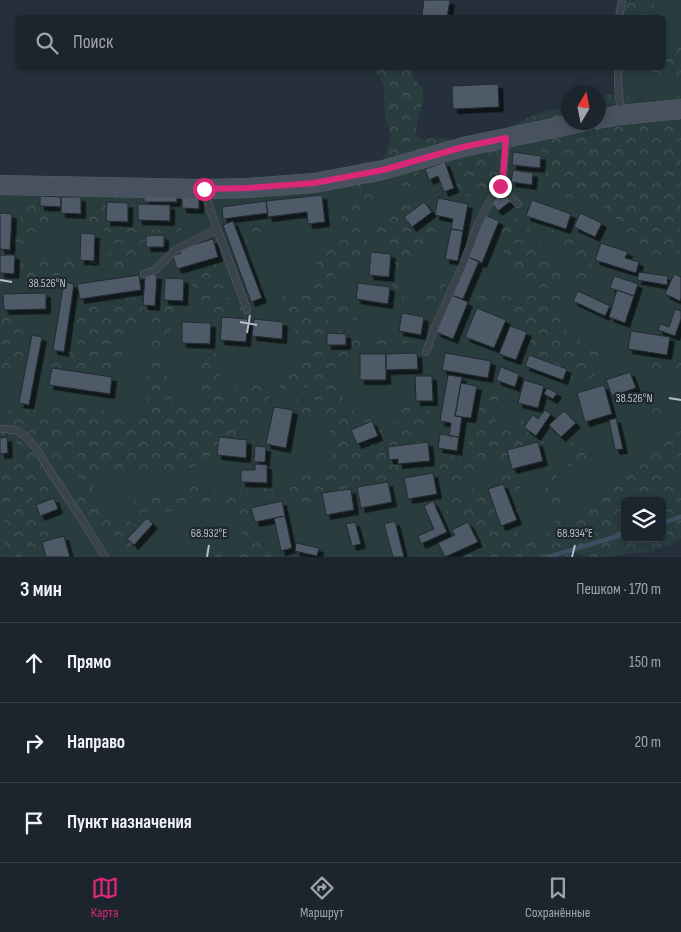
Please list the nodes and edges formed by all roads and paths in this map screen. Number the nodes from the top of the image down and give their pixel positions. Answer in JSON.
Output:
{"nodes":[{"id":1,"x":622,"y":0,"type":"edge"},
{"id":2,"x":620,"y":15,"type":"edge"},
{"id":3,"x":618,"y":70,"type":"edge"},
{"id":4,"x":681,"y":109,"type":"edge"},
{"id":5,"x":621,"y":115,"type":"junction"},
{"id":6,"x":606,"y":118,"type":"edge"},
{"id":7,"x":561,"y":126,"type":"edge"},
{"id":8,"x":506,"y":138,"type":"junction"},
{"id":9,"x":0,"y":185,"type":"edge"},
{"id":10,"x":500,"y":186,"type":"junction"},
{"id":11,"x":204,"y":189,"type":"junction"},
{"id":12,"x":518,"y":204,"type":"dead end"},
{"id":13,"x":217,"y":229,"type":"junction"},
{"id":14,"x":144,"y":274,"type":"dead end"},
{"id":15,"x":248,"y":310,"type":"dead end"},
{"id":16,"x":426,"y":352,"type":"dead end"},
{"id":17,"x":0,"y":429,"type":"edge"},
{"id":18,"x":105,"y":557,"type":"edge"}],
"edges":[{"from":1,"to":2,"type":"lane"},
{"from":3,"to":5,"type":"lane"},
{"from":4,"to":5,"type":"main road"},
{"from":5,"to":6,"type":"main road"},
{"from":7,"to":8,"type":"main road"},
{"from":8,"to":10,"type":"lane"},
{"from":8,"to":11,"type":"main road"},
{"from":9,"to":11,"type":"main road"},
{"from":10,"to":12,"type":"lane"},
{"from":10,"to":16,"type":"lane"},
{"from":11,"to":13,"type":"lane"},
{"from":13,"to":14,"type":"lane"},
{"from":13,"to":15,"type":"lane"},
{"from":17,"to":18,"type":"lane"}]}
